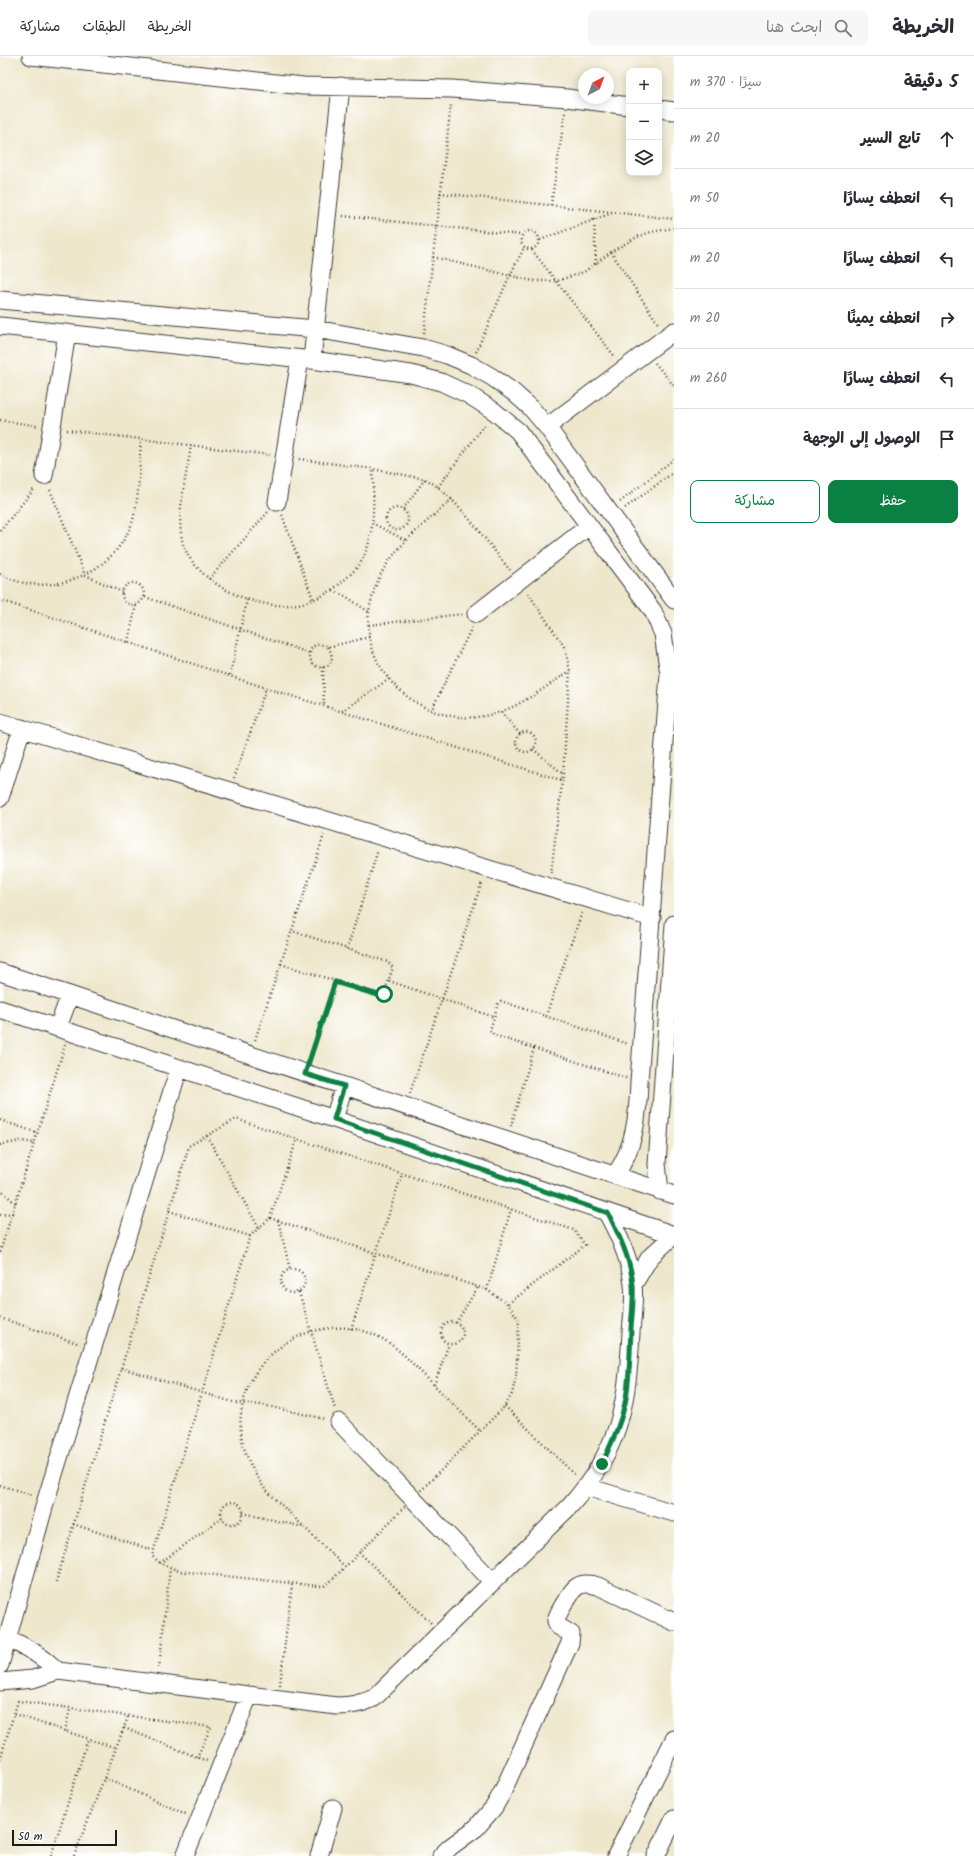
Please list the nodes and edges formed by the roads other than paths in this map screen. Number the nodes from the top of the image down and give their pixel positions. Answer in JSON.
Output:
{"nodes":[{"id":1,"x":30,"y":56,"type":"edge"},
{"id":2,"x":341,"y":86,"type":"junction"},
{"id":3,"x":626,"y":106,"type":"edge"},
{"id":4,"x":662,"y":109,"type":"edge"},
{"id":5,"x":674,"y":111,"type":"edge"},
{"id":6,"x":5,"y":300,"type":"edge"},
{"id":7,"x":2,"y":326,"type":"edge"},
{"id":8,"x":315,"y":329,"type":"junction"},
{"id":9,"x":67,"y":332,"type":"junction"},
{"id":10,"x":670,"y":334,"type":"edge"},
{"id":11,"x":306,"y":360,"type":"junction"},
{"id":12,"x":547,"y":427,"type":"junction"},
{"id":13,"x":44,"y":476,"type":"road end"},
{"id":14,"x":277,"y":502,"type":"road end"},
{"id":15,"x":589,"y":526,"type":"junction"},
{"id":16,"x":673,"y":597,"type":"edge"},
{"id":17,"x":477,"y":613,"type":"road end"},
{"id":18,"x":671,"y":658,"type":"edge"},
{"id":19,"x":0,"y":722,"type":"edge"},
{"id":20,"x":22,"y":728,"type":"junction"},
{"id":21,"x":0,"y":798,"type":"edge"},
{"id":22,"x":652,"y":918,"type":"junction"},
{"id":23,"x":674,"y":924,"type":"edge"},
{"id":24,"x":0,"y":972,"type":"edge"},
{"id":25,"x":70,"y":995,"type":"junction"},
{"id":26,"x":0,"y":1009,"type":"edge"},
{"id":27,"x":64,"y":1029,"type":"junction"},
{"id":28,"x":179,"y":1068,"type":"junction"},
{"id":29,"x":344,"y":1086,"type":"junction"},
{"id":30,"x":639,"y":1109,"type":"junction"},
{"id":31,"x":661,"y":1112,"type":"junction"},
{"id":32,"x":334,"y":1119,"type":"junction"},
{"id":33,"x":615,"y":1175,"type":"junction"},
{"id":34,"x":667,"y":1193,"type":"edge"},
{"id":35,"x":608,"y":1213,"type":"junction"},
{"id":36,"x":674,"y":1235,"type":"edge"},
{"id":37,"x":633,"y":1285,"type":"junction"},
{"id":38,"x":339,"y":1422,"type":"road end"},
{"id":39,"x":587,"y":1487,"type":"junction"},
{"id":40,"x":674,"y":1513,"type":"edge"},
{"id":41,"x":493,"y":1582,"type":"junction"},
{"id":42,"x":674,"y":1622,"type":"edge"},
{"id":43,"x":7,"y":1639,"type":"junction"},
{"id":44,"x":0,"y":1665,"type":"edge"},
{"id":45,"x":58,"y":1671,"type":"junction"},
{"id":46,"x":0,"y":1682,"type":"edge"},
{"id":47,"x":249,"y":1695,"type":"junction"},
{"id":48,"x":674,"y":1738,"type":"edge"},
{"id":49,"x":333,"y":1808,"type":"dead end"},
{"id":50,"x":674,"y":1820,"type":"edge"},
{"id":51,"x":184,"y":1856,"type":"edge"},
{"id":52,"x":319,"y":1856,"type":"edge"},
{"id":53,"x":441,"y":1856,"type":"edge"},
{"id":54,"x":616,"y":1856,"type":"edge"},
{"id":55,"x":656,"y":1856,"type":"edge"}],
"edges":[{"from":1,"to":2,"type":"street"},
{"from":2,"to":3,"type":"street"},
{"from":2,"to":8,"type":"street"},
{"from":4,"to":5,"type":"street"},
{"from":6,"to":7,"type":"street"},
{"from":6,"to":8,"type":"street"},
{"from":7,"to":9,"type":"street"},
{"from":8,"to":11,"type":"street"},
{"from":8,"to":12,"type":"street"},
{"from":9,"to":11,"type":"street"},
{"from":9,"to":13,"type":"street"},
{"from":10,"to":12,"type":"street"},
{"from":11,"to":14,"type":"street"},
{"from":11,"to":15,"type":"street"},
{"from":12,"to":16,"type":"street"},
{"from":15,"to":17,"type":"street"},
{"from":15,"to":18,"type":"street"},
{"from":18,"to":22,"type":"street"},
{"from":19,"to":20,"type":"street"},
{"from":20,"to":21,"type":"street"},
{"from":20,"to":22,"type":"street"},
{"from":22,"to":30,"type":"street"},
{"from":23,"to":31,"type":"street"},
{"from":24,"to":25,"type":"street"},
{"from":25,"to":27,"type":"street"},
{"from":25,"to":29,"type":"street"},
{"from":26,"to":27,"type":"street"},
{"from":27,"to":28,"type":"street"},
{"from":28,"to":32,"type":"street"},
{"from":28,"to":43,"type":"street"},
{"from":29,"to":32,"type":"street"},
{"from":29,"to":33,"type":"street"},
{"from":30,"to":31,"type":"street"},
{"from":30,"to":33,"type":"street"},
{"from":31,"to":34,"type":"street"},
{"from":32,"to":35,"type":"street"},
{"from":33,"to":34,"type":"street"},
{"from":35,"to":36,"type":"street"},
{"from":35,"to":37,"type":"street"},
{"from":36,"to":37,"type":"street"},
{"from":37,"to":39,"type":"street"},
{"from":38,"to":41,"type":"street"},
{"from":39,"to":40,"type":"street"},
{"from":39,"to":41,"type":"street"},
{"from":41,"to":47,"type":"street"},
{"from":42,"to":53,"type":"street"},
{"from":43,"to":44,"type":"street"},
{"from":43,"to":45,"type":"street"},
{"from":45,"to":46,"type":"street"},
{"from":45,"to":47,"type":"street"},
{"from":47,"to":51,"type":"street"},
{"from":48,"to":54,"type":"street"},
{"from":49,"to":52,"type":"street"},
{"from":50,"to":55,"type":"street"}]}
